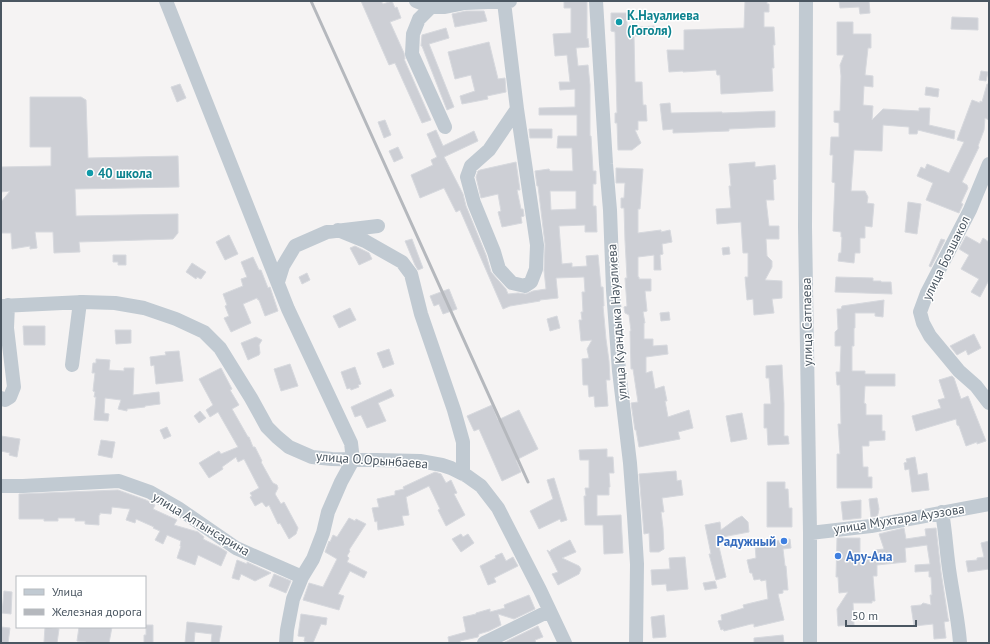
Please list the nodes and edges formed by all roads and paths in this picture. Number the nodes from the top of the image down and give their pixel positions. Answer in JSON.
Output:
{"nodes":[{"id":1,"x":166,"y":1,"type":"edge"},
{"id":2,"x":416,"y":1,"type":"edge"},
{"id":3,"x":507,"y":1,"type":"edge"},
{"id":4,"x":596,"y":1,"type":"edge"},
{"id":5,"x":806,"y":1,"type":"edge"},
{"id":6,"x":431,"y":8,"type":"junction"},
{"id":7,"x":517,"y":109,"type":"junction"},
{"id":8,"x":445,"y":127,"type":"dead end"},
{"id":9,"x":989,"y":164,"type":"edge"},
{"id":10,"x":378,"y":226,"type":"dead end"},
{"id":11,"x":338,"y":230,"type":"junction"},
{"id":12,"x":278,"y":282,"type":"junction"},
{"id":13,"x":80,"y":302,"type":"junction"},
{"id":14,"x":5,"y":305,"type":"edge"},
{"id":15,"x":72,"y":365,"type":"dead end"},
{"id":16,"x":1,"y":398,"type":"edge"},
{"id":17,"x":989,"y":403,"type":"edge"},
{"id":18,"x":353,"y":460,"type":"junction"},
{"id":19,"x":462,"y":474,"type":"junction"},
{"id":20,"x":1,"y":486,"type":"edge"},
{"id":21,"x":989,"y":504,"type":"edge"},
{"id":22,"x":942,"y":512,"type":"junction"},
{"id":23,"x":810,"y":533,"type":"junction"},
{"id":24,"x":302,"y":577,"type":"junction"},
{"id":25,"x":549,"y":610,"type":"junction"},
{"id":26,"x":286,"y":643,"type":"edge"},
{"id":27,"x":484,"y":643,"type":"edge"},
{"id":28,"x":565,"y":643,"type":"edge"},
{"id":29,"x":636,"y":643,"type":"edge"},
{"id":30,"x":810,"y":643,"type":"edge"},
{"id":31,"x":960,"y":643,"type":"edge"}],
"edges":[{"from":1,"to":12,"type":"street"},
{"from":2,"to":6,"type":"street"},
{"from":3,"to":6,"type":"street"},
{"from":3,"to":7,"type":"street"},
{"from":4,"to":29,"type":"street","name":"улица Куандыка Науалиева"},
{"from":5,"to":23,"type":"street","name":"улица Сатпаева"},
{"from":6,"to":8,"type":"street"},
{"from":7,"to":7,"type":"street"},
{"from":9,"to":17,"type":"street","name":"улица Бозшакол"},
{"from":10,"to":11,"type":"street"},
{"from":11,"to":12,"type":"street"},
{"from":11,"to":19,"type":"street"},
{"from":12,"to":18,"type":"street"},
{"from":13,"to":14,"type":"street","name":"улица О.Орынбаева"},
{"from":13,"to":15,"type":"street"},
{"from":13,"to":18,"type":"street","name":"улица О.Орынбаева"},
{"from":14,"to":16,"type":"street"},
{"from":18,"to":19,"type":"street","name":"улица О.Орынбаева"},
{"from":18,"to":24,"type":"street"},
{"from":19,"to":25,"type":"street","name":"улица О.Орынбаева"},
{"from":20,"to":24,"type":"street","name":"улица Алтынсарина"},
{"from":21,"to":22,"type":"street","name":"улица Мухтара Ауэзова"},
{"from":22,"to":23,"type":"street","name":"улица Мухтара Ауэзова"},
{"from":22,"to":31,"type":"street"},
{"from":23,"to":30,"type":"street","name":"улица Сатпаева"},
{"from":24,"to":26,"type":"street"},
{"from":25,"to":27,"type":"street"},
{"from":25,"to":28,"type":"street","name":"улица О.Орынбаева"}]}
